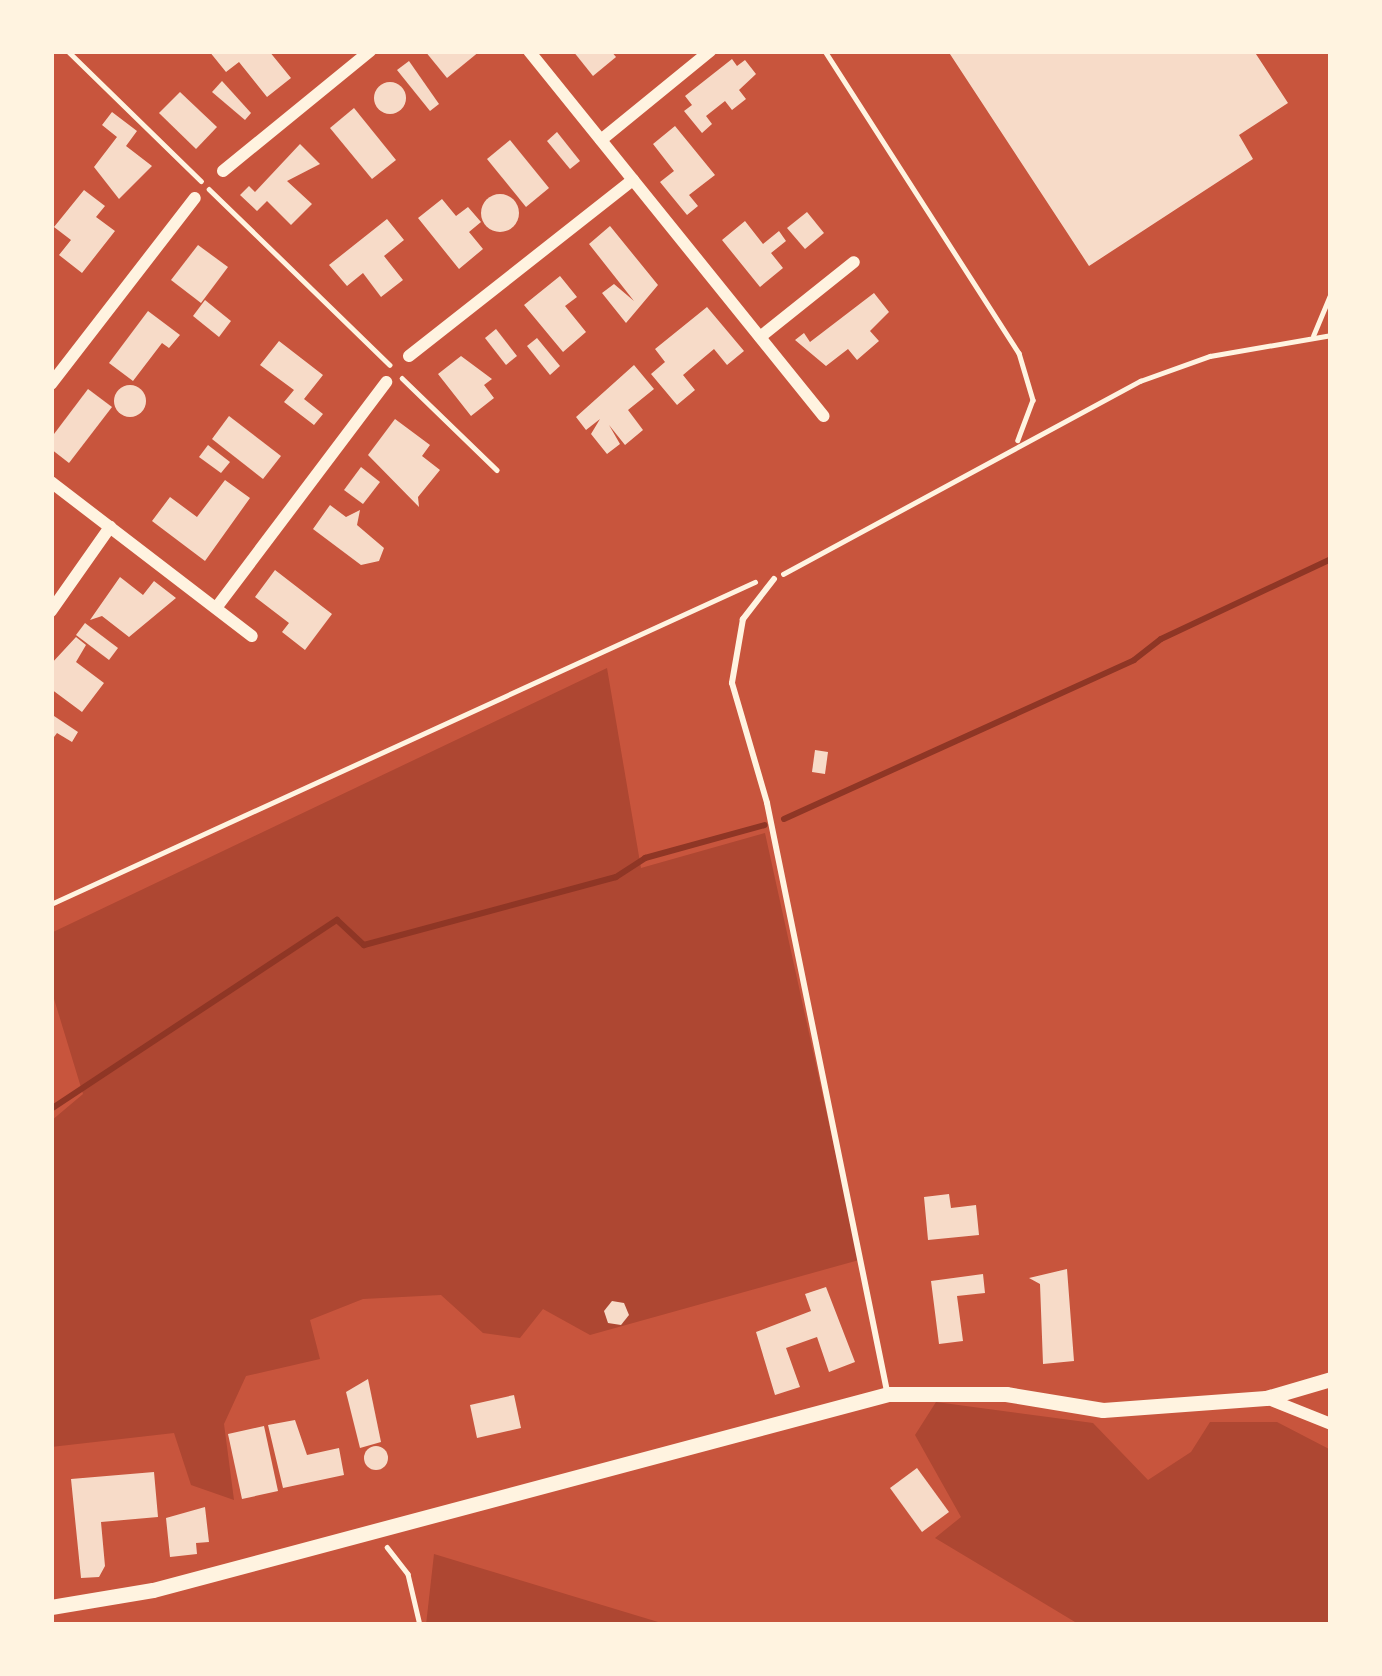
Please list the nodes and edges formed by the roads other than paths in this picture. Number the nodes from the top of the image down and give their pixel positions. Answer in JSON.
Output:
{"nodes":[{"id":1,"x":370,"y":51,"type":"edge"},
{"id":2,"x":529,"y":51,"type":"edge"},
{"id":3,"x":710,"y":51,"type":"edge"},
{"id":4,"x":601,"y":140,"type":"junction"},
{"id":5,"x":223,"y":171,"type":"road end"},
{"id":6,"x":633,"y":180,"type":"junction"},
{"id":7,"x":195,"y":198,"type":"road end"},
{"id":8,"x":854,"y":262,"type":"dead end"},
{"id":9,"x":760,"y":337,"type":"junction"},
{"id":10,"x":409,"y":356,"type":"dead end"},
{"id":11,"x":386,"y":382,"type":"dead end"},
{"id":12,"x":51,"y":384,"type":"edge"},
{"id":13,"x":824,"y":416,"type":"dead end"},
{"id":14,"x":51,"y":482,"type":"edge"},
{"id":15,"x":110,"y":527,"type":"junction"},
{"id":16,"x":774,"y":579,"type":"road end"},
{"id":17,"x":216,"y":608,"type":"junction"},
{"id":18,"x":51,"y":610,"type":"edge"},
{"id":19,"x":252,"y":636,"type":"dead end"},
{"id":20,"x":1331,"y":1379,"type":"edge"},
{"id":21,"x":888,"y":1394,"type":"junction"},
{"id":22,"x":1266,"y":1398,"type":"junction"},
{"id":23,"x":1331,"y":1424,"type":"edge"},
{"id":24,"x":51,"y":1607,"type":"edge"}],
"edges":[{"from":1,"to":5,"type":"street"},
{"from":2,"to":4,"type":"street"},
{"from":3,"to":4,"type":"street"},
{"from":4,"to":6,"type":"street"},
{"from":6,"to":9,"type":"street"},
{"from":6,"to":10,"type":"street"},
{"from":7,"to":12,"type":"street"},
{"from":8,"to":9,"type":"street"},
{"from":9,"to":13,"type":"street"},
{"from":11,"to":17,"type":"street"},
{"from":14,"to":15,"type":"street"},
{"from":15,"to":17,"type":"street"},
{"from":15,"to":18,"type":"street"},
{"from":16,"to":21,"type":"lane"},
{"from":17,"to":19,"type":"street"},
{"from":20,"to":22,"type":"street"},
{"from":21,"to":22,"type":"street"},
{"from":21,"to":24,"type":"street"},
{"from":22,"to":23,"type":"street"}]}
